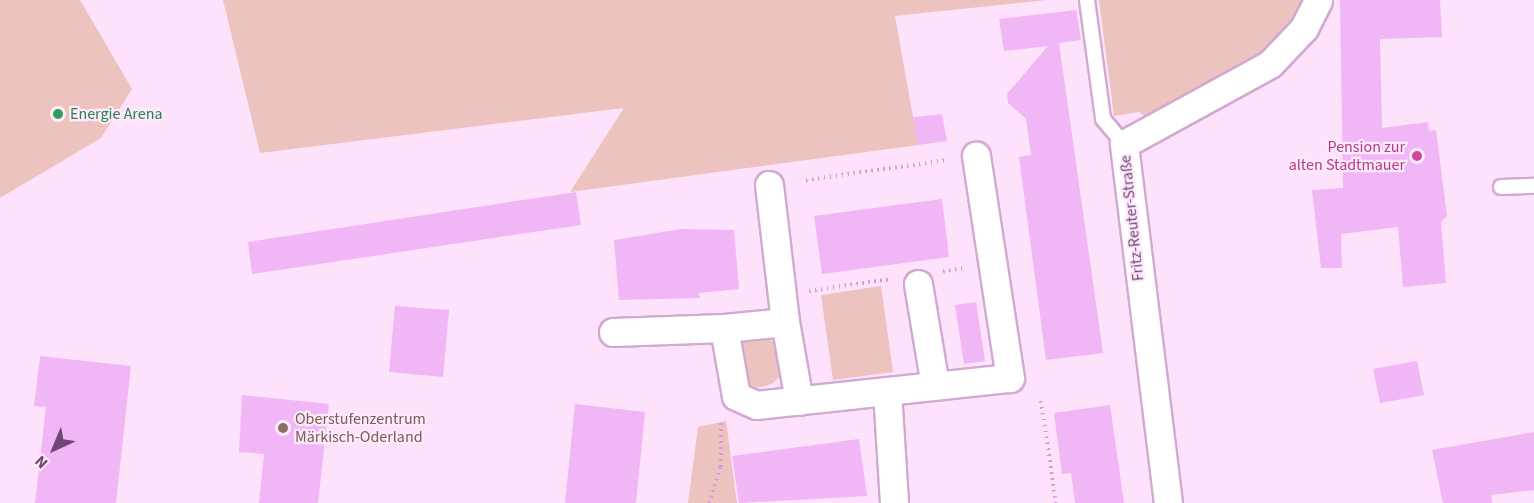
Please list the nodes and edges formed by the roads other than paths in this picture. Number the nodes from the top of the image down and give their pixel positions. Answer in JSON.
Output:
{"nodes":[{"id":1,"x":1087,"y":0,"type":"edge"},
{"id":2,"x":1318,"y":0,"type":"edge"},
{"id":3,"x":1124,"y":144,"type":"junction"},
{"id":4,"x":976,"y":156,"type":"road end"},
{"id":5,"x":769,"y":185,"type":"dead end"},
{"id":6,"x":1534,"y":186,"type":"edge"},
{"id":7,"x":1501,"y":187,"type":"dead end"},
{"id":8,"x":917,"y":278,"type":"road end"},
{"id":9,"x":785,"y":322,"type":"junction"},
{"id":10,"x":724,"y":328,"type":"junction"},
{"id":11,"x":613,"y":332,"type":"dead end"},
{"id":12,"x":935,"y":386,"type":"junction"},
{"id":13,"x":887,"y":392,"type":"junction"},
{"id":14,"x":799,"y":401,"type":"junction"},
{"id":15,"x":894,"y":503,"type":"edge"},
{"id":16,"x":1168,"y":503,"type":"edge"}],
"edges":[{"from":1,"to":3,"type":"lane"},
{"from":2,"to":3,"type":"street","name":"Fritz-Reuter-Straße"},
{"from":3,"to":16,"type":"street","name":"Fritz-Reuter-Straße"},
{"from":4,"to":12,"type":"street"},
{"from":5,"to":9,"type":"street"},
{"from":6,"to":7,"type":"lane"},
{"from":8,"to":12,"type":"street"},
{"from":9,"to":10,"type":"street"},
{"from":9,"to":14,"type":"street"},
{"from":10,"to":11,"type":"street"},
{"from":10,"to":14,"type":"street"},
{"from":12,"to":13,"type":"street"},
{"from":13,"to":14,"type":"street"},
{"from":13,"to":15,"type":"street"}]}
